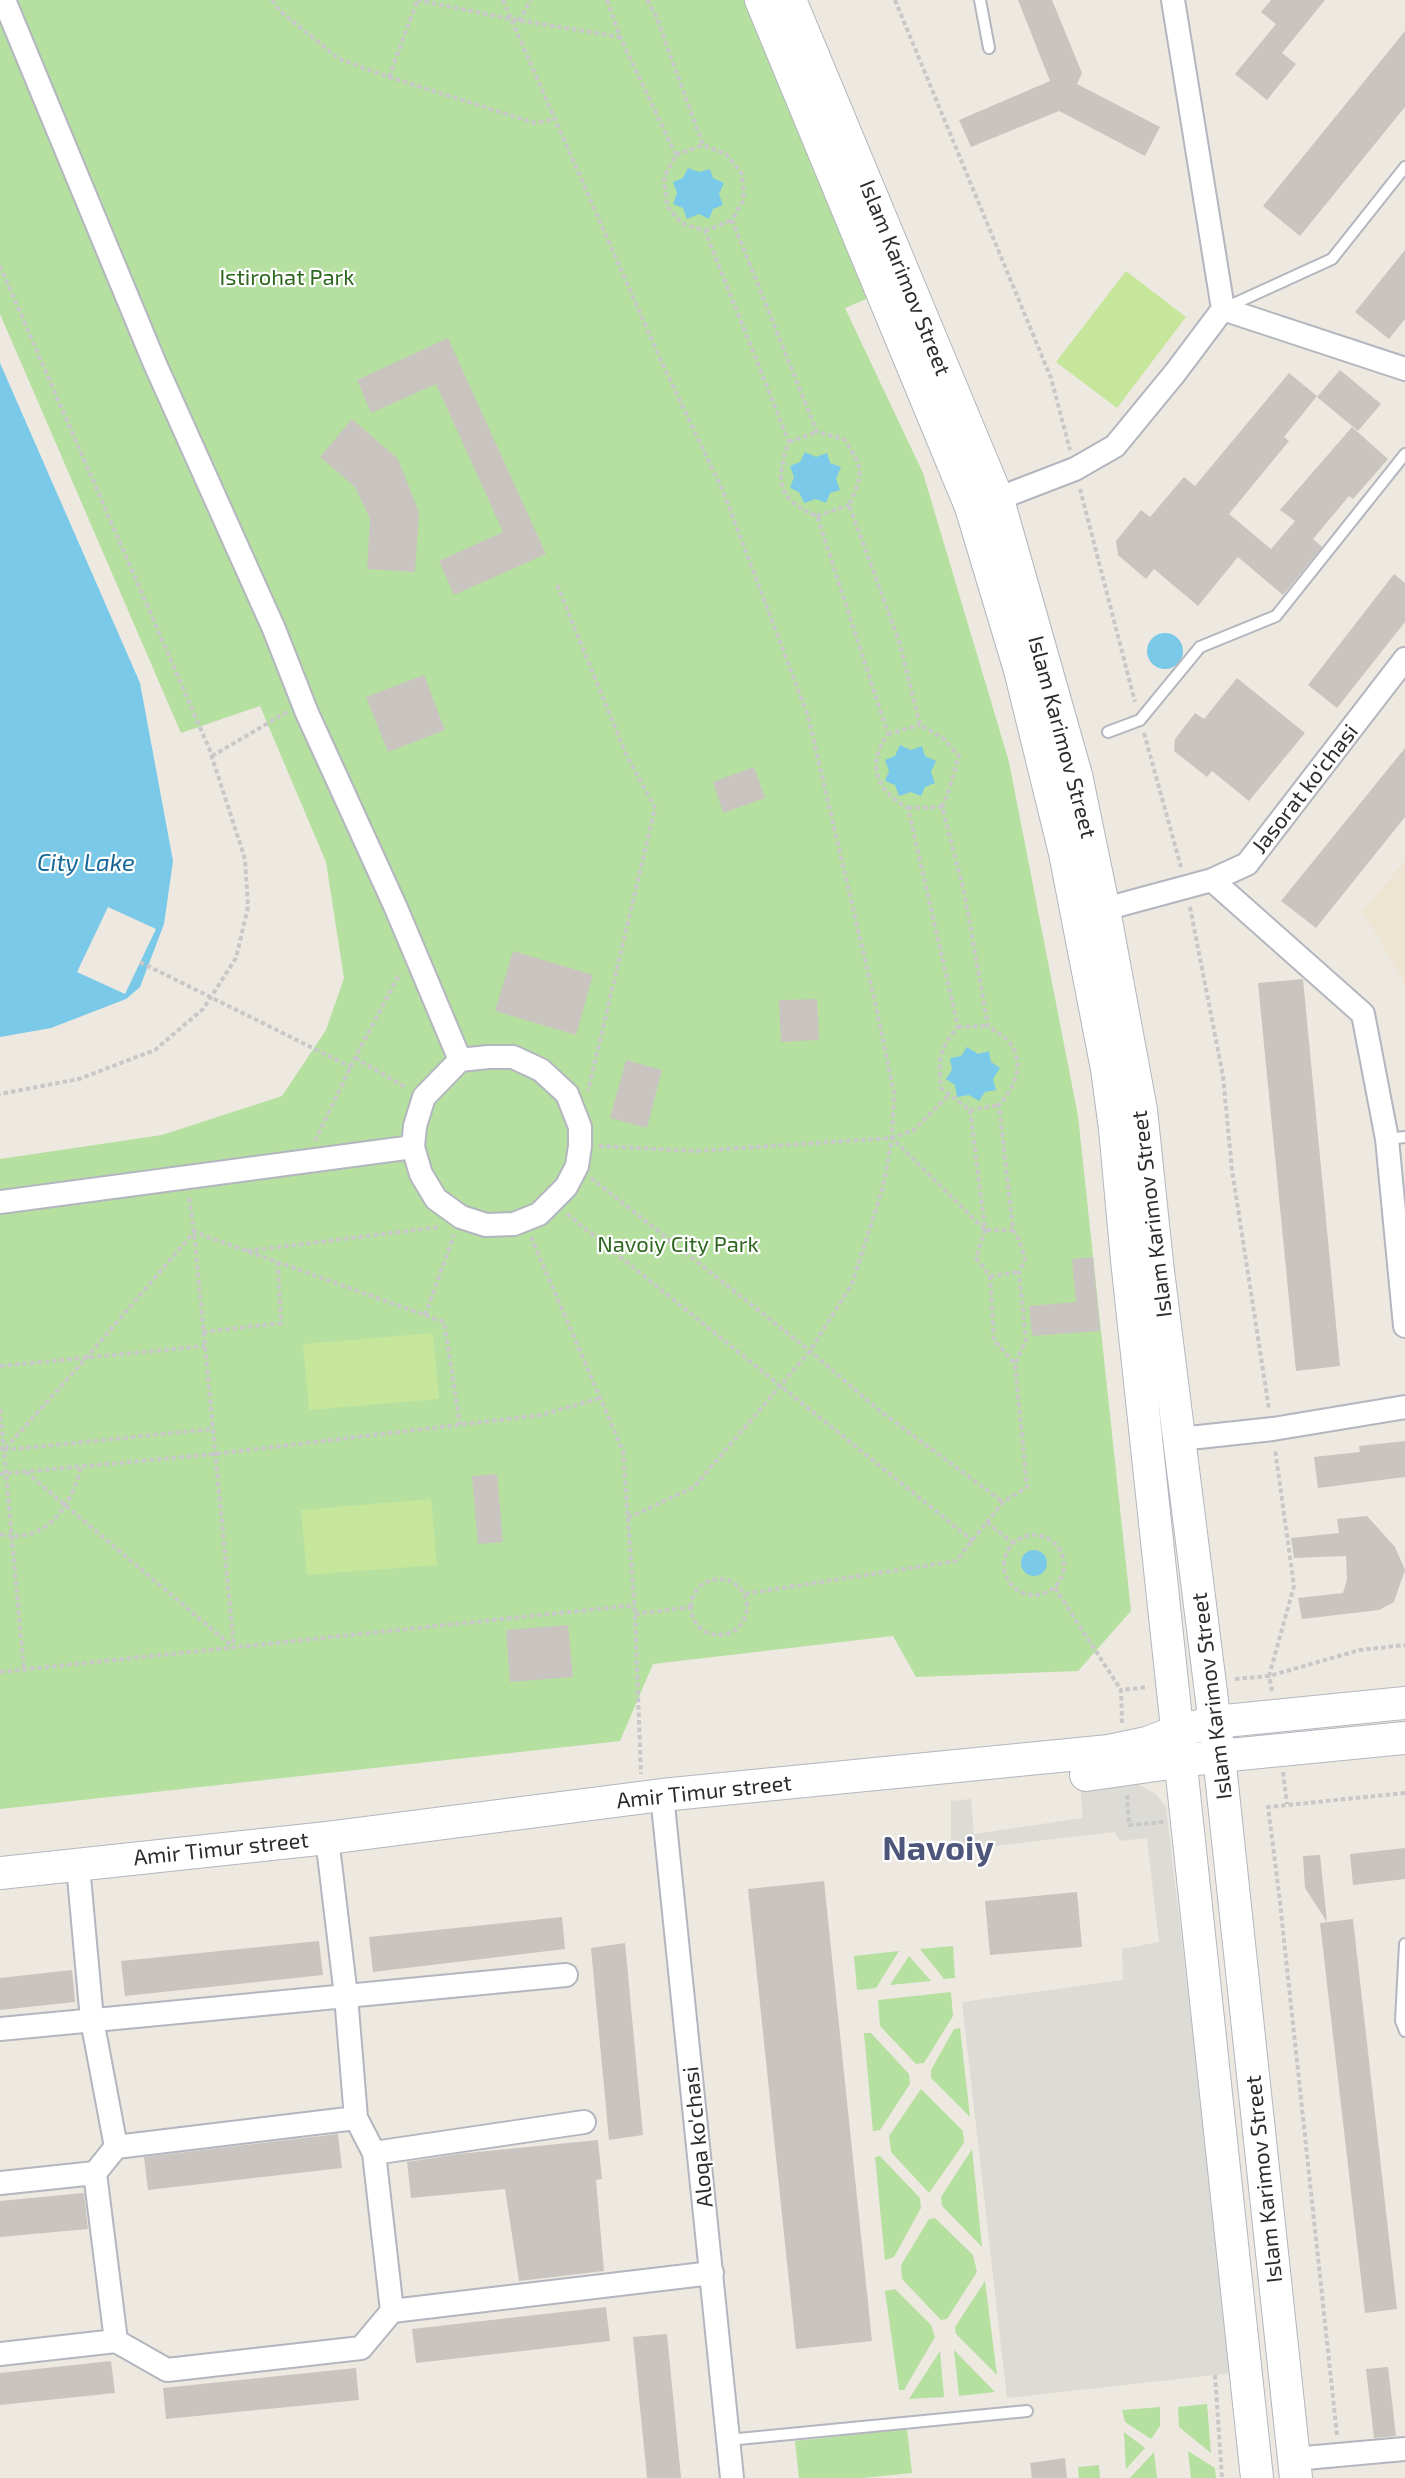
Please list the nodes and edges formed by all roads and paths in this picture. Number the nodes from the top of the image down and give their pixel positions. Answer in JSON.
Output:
{"nodes":[{"id":1,"x":4,"y":0,"type":"edge"},
{"id":2,"x":272,"y":0,"type":"edge"},
{"id":3,"x":417,"y":0,"type":"edge"},
{"id":4,"x":503,"y":0,"type":"edge"},
{"id":5,"x":531,"y":0,"type":"edge"},
{"id":6,"x":607,"y":0,"type":"edge"},
{"id":7,"x":648,"y":0,"type":"edge"},
{"id":8,"x":760,"y":0,"type":"edge"},
{"id":9,"x":790,"y":0,"type":"edge"},
{"id":10,"x":895,"y":0,"type":"edge"},
{"id":11,"x":980,"y":0,"type":"edge"},
{"id":12,"x":1173,"y":0,"type":"edge"},
{"id":13,"x":511,"y":19,"type":"junction"},
{"id":14,"x":519,"y":21,"type":"junction"},
{"id":15,"x":620,"y":37,"type":"junction"},
{"id":16,"x":989,"y":48,"type":"dead end"},
{"id":17,"x":389,"y":77,"type":"junction"},
{"id":18,"x":555,"y":119,"type":"junction"},
{"id":19,"x":703,"y":145,"type":"junction"},
{"id":20,"x":676,"y":155,"type":"junction"},
{"id":21,"x":1405,"y":167,"type":"edge"},
{"id":22,"x":732,"y":220,"type":"junction"},
{"id":23,"x":705,"y":231,"type":"junction"},
{"id":24,"x":0,"y":266,"type":"edge"},
{"id":25,"x":1223,"y":309,"type":"junction"},
{"id":26,"x":1405,"y":369,"type":"edge"},
{"id":27,"x":817,"y":432,"type":"junction"},
{"id":28,"x":789,"y":442,"type":"junction"},
{"id":29,"x":1405,"y":454,"type":"edge"},
{"id":30,"x":1075,"y":469,"type":"junction"},
{"id":31,"x":985,"y":503,"type":"junction"},
{"id":32,"x":849,"y":505,"type":"junction"},
{"id":33,"x":817,"y":516,"type":"junction"},
{"id":34,"x":557,"y":585,"type":"dead end"},
{"id":35,"x":1405,"y":659,"type":"edge"},
{"id":36,"x":303,"y":702,"type":"junction"},
{"id":37,"x":1140,"y":720,"type":"junction"},
{"id":38,"x":920,"y":725,"type":"junction"},
{"id":39,"x":1108,"y":732,"type":"dead end"},
{"id":40,"x":888,"y":734,"type":"junction"},
{"id":41,"x":212,"y":756,"type":"junction"},
{"id":42,"x":942,"y":807,"type":"junction"},
{"id":43,"x":908,"y":808,"type":"junction"},
{"id":44,"x":1212,"y":880,"type":"junction"},
{"id":45,"x":1187,"y":887,"type":"junction"},
{"id":46,"x":1091,"y":913,"type":"junction"},
{"id":47,"x":413,"y":949,"type":"junction"},
{"id":48,"x":140,"y":962,"type":"dead end"},
{"id":49,"x":211,"y":997,"type":"junction"},
{"id":50,"x":988,"y":1026,"type":"junction"},
{"id":51,"x":958,"y":1027,"type":"junction"},
{"id":52,"x":355,"y":1058,"type":"junction"},
{"id":53,"x":460,"y":1060,"type":"junction"},
{"id":54,"x":351,"y":1067,"type":"junction"},
{"id":55,"x":0,"y":1094,"type":"edge"},
{"id":56,"x":950,"y":1095,"type":"junction"},
{"id":57,"x":423,"y":1097,"type":"junction"},
{"id":58,"x":999,"y":1105,"type":"junction"},
{"id":59,"x":970,"y":1110,"type":"junction"},
{"id":60,"x":892,"y":1138,"type":"junction"},
{"id":61,"x":1396,"y":1138,"type":"edge"},
{"id":62,"x":579,"y":1146,"type":"junction"},
{"id":63,"x":413,"y":1147,"type":"junction"},
{"id":64,"x":306,"y":1160,"type":"junction"},
{"id":65,"x":185,"y":1176,"type":"junction"},
{"id":66,"x":0,"y":1202,"type":"edge"},
{"id":67,"x":553,"y":1202,"type":"junction"},
{"id":68,"x":524,"y":1220,"type":"junction"},
{"id":69,"x":459,"y":1221,"type":"junction"},
{"id":70,"x":985,"y":1230,"type":"junction"},
{"id":71,"x":1013,"y":1230,"type":"junction"},
{"id":72,"x":194,"y":1232,"type":"junction"},
{"id":73,"x":247,"y":1251,"type":"junction"},
{"id":74,"x":278,"y":1262,"type":"junction"},
{"id":75,"x":1402,"y":1262,"type":"edge"},
{"id":76,"x":1019,"y":1272,"type":"junction"},
{"id":77,"x":990,"y":1276,"type":"junction"},
{"id":78,"x":425,"y":1315,"type":"junction"},
{"id":79,"x":1405,"y":1326,"type":"edge"},
{"id":80,"x":203,"y":1332,"type":"junction"},
{"id":81,"x":205,"y":1346,"type":"junction"},
{"id":82,"x":810,"y":1351,"type":"junction"},
{"id":83,"x":87,"y":1357,"type":"junction"},
{"id":84,"x":1015,"y":1364,"type":"junction"},
{"id":85,"x":0,"y":1366,"type":"edge"},
{"id":86,"x":780,"y":1387,"type":"junction"},
{"id":87,"x":600,"y":1398,"type":"junction"},
{"id":88,"x":1405,"y":1407,"type":"edge"},
{"id":89,"x":0,"y":1409,"type":"edge"},
{"id":90,"x":460,"y":1424,"type":"junction"},
{"id":91,"x":213,"y":1429,"type":"junction"},
{"id":92,"x":1273,"y":1429,"type":"junction"},
{"id":93,"x":1180,"y":1439,"type":"junction"},
{"id":94,"x":1,"y":1449,"type":"edge"},
{"id":95,"x":215,"y":1454,"type":"junction"},
{"id":96,"x":81,"y":1467,"type":"junction"},
{"id":97,"x":25,"y":1472,"type":"junction"},
{"id":98,"x":0,"y":1474,"type":"edge"},
{"id":99,"x":6,"y":1474,"type":"junction"},
{"id":100,"x":1003,"y":1502,"type":"junction"},
{"id":101,"x":66,"y":1506,"type":"junction"},
{"id":102,"x":628,"y":1518,"type":"junction"},
{"id":103,"x":987,"y":1522,"type":"junction"},
{"id":104,"x":0,"y":1534,"type":"edge"},
{"id":105,"x":12,"y":1537,"type":"junction"},
{"id":106,"x":973,"y":1541,"type":"junction"},
{"id":107,"x":1013,"y":1543,"type":"junction"},
{"id":108,"x":1055,"y":1588,"type":"junction"},
{"id":109,"x":743,"y":1594,"type":"junction"},
{"id":110,"x":635,"y":1605,"type":"junction"},
{"id":111,"x":691,"y":1607,"type":"junction"},
{"id":112,"x":635,"y":1614,"type":"junction"},
{"id":113,"x":1405,"y":1645,"type":"edge"},
{"id":114,"x":234,"y":1648,"type":"junction"},
{"id":115,"x":24,"y":1670,"type":"junction"},
{"id":116,"x":0,"y":1672,"type":"edge"},
{"id":117,"x":1269,"y":1676,"type":"junction"},
{"id":118,"x":1210,"y":1682,"type":"junction"},
{"id":119,"x":1173,"y":1685,"type":"junction"},
{"id":120,"x":1121,"y":1690,"type":"junction"},
{"id":121,"x":1405,"y":1703,"type":"edge"},
{"id":122,"x":1277,"y":1716,"type":"junction"},
{"id":123,"x":1215,"y":1722,"type":"junction"},
{"id":124,"x":1122,"y":1724,"type":"dead end"},
{"id":125,"x":1178,"y":1731,"type":"junction"},
{"id":126,"x":1405,"y":1738,"type":"edge"},
{"id":127,"x":1219,"y":1756,"type":"junction"},
{"id":128,"x":1181,"y":1762,"type":"junction"},
{"id":129,"x":1405,"y":1793,"type":"edge"},
{"id":130,"x":1127,"y":1794,"type":"dead end"},
{"id":131,"x":656,"y":1803,"type":"junction"},
{"id":132,"x":1167,"y":1822,"type":"dead end"},
{"id":133,"x":328,"y":1848,"type":"junction"},
{"id":134,"x":0,"y":1873,"type":"edge"},
{"id":135,"x":79,"y":1876,"type":"junction"},
{"id":136,"x":0,"y":1895,"type":"edge"},
{"id":137,"x":1405,"y":1944,"type":"edge"},
{"id":138,"x":566,"y":1976,"type":"dead end"},
{"id":139,"x":346,"y":1996,"type":"junction"},
{"id":140,"x":92,"y":2020,"type":"junction"},
{"id":141,"x":0,"y":2029,"type":"edge"},
{"id":142,"x":1405,"y":2031,"type":"edge"},
{"id":143,"x":356,"y":2118,"type":"junction"},
{"id":144,"x":584,"y":2122,"type":"dead end"},
{"id":145,"x":116,"y":2147,"type":"junction"},
{"id":146,"x":374,"y":2153,"type":"junction"},
{"id":147,"x":95,"y":2173,"type":"junction"},
{"id":148,"x":0,"y":2183,"type":"edge"},
{"id":149,"x":712,"y":2273,"type":"junction"},
{"id":150,"x":392,"y":2310,"type":"junction"},
{"id":151,"x":116,"y":2341,"type":"junction"},
{"id":152,"x":0,"y":2354,"type":"edge"},
{"id":153,"x":1215,"y":2375,"type":"dead end"},
{"id":154,"x":1027,"y":2411,"type":"dead end"},
{"id":155,"x":728,"y":2440,"type":"junction"},
{"id":156,"x":1405,"y":2449,"type":"edge"},
{"id":157,"x":1340,"y":2456,"type":"junction"},
{"id":158,"x":1295,"y":2468,"type":"edge"},
{"id":159,"x":732,"y":2478,"type":"edge"},
{"id":160,"x":1222,"y":2478,"type":"edge"},
{"id":161,"x":1257,"y":2478,"type":"edge"}],
"edges":[{"from":1,"to":36,"type":"street"},
{"from":2,"to":17,"type":"path"},
{"from":3,"to":13,"type":"path"},
{"from":3,"to":17,"type":"path"},
{"from":4,"to":13,"type":"path"},
{"from":5,"to":14,"type":"path"},
{"from":6,"to":15,"type":"path"},
{"from":7,"to":19,"type":"path"},
{"from":8,"to":31,"type":"main road","name":"Islam Karimov Street"},
{"from":9,"to":31,"type":"main road","name":"Islam Karimov Street"},
{"from":10,"to":30,"type":"path"},
{"from":11,"to":16,"type":"lane"},
{"from":12,"to":25,"type":"street"},
{"from":13,"to":14,"type":"path"},
{"from":13,"to":18,"type":"path"},
{"from":14,"to":15,"type":"path"},
{"from":15,"to":20,"type":"path"},
{"from":17,"to":18,"type":"path"},
{"from":18,"to":60,"type":"path"},
{"from":19,"to":20,"type":"path"},
{"from":19,"to":22,"type":"path"},
{"from":20,"to":23,"type":"path"},
{"from":21,"to":25,"type":"lane"},
{"from":22,"to":23,"type":"path"},
{"from":22,"to":27,"type":"path"},
{"from":23,"to":28,"type":"path"},
{"from":24,"to":41,"type":"path"},
{"from":25,"to":26,"type":"street"},
{"from":25,"to":30,"type":"street"},
{"from":27,"to":28,"type":"path"},
{"from":27,"to":32,"type":"path"},
{"from":28,"to":33,"type":"path"},
{"from":29,"to":37,"type":"lane"},
{"from":30,"to":31,"type":"street"},
{"from":30,"to":37,"type":"path"},
{"from":31,"to":46,"type":"main road","name":"Islam Karimov Street"},
{"from":32,"to":33,"type":"path"},
{"from":32,"to":38,"type":"path"},
{"from":33,"to":40,"type":"path"},
{"from":34,"to":62,"type":"path"},
{"from":35,"to":44,"type":"street","name":"Jasorat ko‘chasi"},
{"from":36,"to":41,"type":"path"},
{"from":36,"to":47,"type":"street"},
{"from":37,"to":39,"type":"lane"},
{"from":37,"to":45,"type":"path"},
{"from":38,"to":40,"type":"path"},
{"from":38,"to":42,"type":"path"},
{"from":40,"to":43,"type":"path"},
{"from":41,"to":49,"type":"path"},
{"from":42,"to":43,"type":"path"},
{"from":42,"to":50,"type":"path"},
{"from":43,"to":51,"type":"path"},
{"from":44,"to":45,"type":"street","name":"Jasorat ko‘chasi"},
{"from":44,"to":61,"type":"street"},
{"from":45,"to":46,"type":"street","name":"Jasorat ko‘chasi"},
{"from":45,"to":92,"type":"path"},
{"from":46,"to":93,"type":"main road","name":"Islam Karimov Street"},
{"from":46,"to":119,"type":"main road","name":"Islam Karimov Street"},
{"from":47,"to":52,"type":"path"},
{"from":47,"to":53,"type":"street"},
{"from":48,"to":49,"type":"path"},
{"from":49,"to":54,"type":"path"},
{"from":49,"to":55,"type":"path"},
{"from":50,"to":51,"type":"path"},
{"from":50,"to":58,"type":"path"},
{"from":51,"to":56,"type":"path"},
{"from":52,"to":54,"type":"path"},
{"from":52,"to":57,"type":"path"},
{"from":53,"to":57,"type":"street"},
{"from":53,"to":62,"type":"street"},
{"from":54,"to":64,"type":"path"},
{"from":56,"to":59,"type":"path"},
{"from":56,"to":60,"type":"path"},
{"from":57,"to":63,"type":"street"},
{"from":58,"to":59,"type":"path"},
{"from":58,"to":71,"type":"path"},
{"from":59,"to":70,"type":"path"},
{"from":60,"to":62,"type":"path"},
{"from":60,"to":70,"type":"path"},
{"from":60,"to":82,"type":"path"},
{"from":61,"to":75,"type":"street"},
{"from":62,"to":67,"type":"street"},
{"from":62,"to":82,"type":"path"},
{"from":63,"to":64,"type":"street"},
{"from":63,"to":69,"type":"street"},
{"from":64,"to":65,"type":"street"},
{"from":65,"to":66,"type":"street"},
{"from":65,"to":72,"type":"path"},
{"from":67,"to":68,"type":"street"},
{"from":67,"to":86,"type":"path"},
{"from":68,"to":69,"type":"street"},
{"from":68,"to":87,"type":"path"},
{"from":69,"to":73,"type":"path"},
{"from":69,"to":78,"type":"path"},
{"from":70,"to":71,"type":"path"},
{"from":70,"to":77,"type":"path"},
{"from":71,"to":76,"type":"path"},
{"from":72,"to":73,"type":"path"},
{"from":72,"to":80,"type":"path"},
{"from":72,"to":83,"type":"path"},
{"from":73,"to":74,"type":"path"},
{"from":74,"to":78,"type":"path"},
{"from":74,"to":80,"type":"path"},
{"from":75,"to":79,"type":"street"},
{"from":76,"to":77,"type":"path"},
{"from":76,"to":84,"type":"path"},
{"from":77,"to":84,"type":"path"},
{"from":78,"to":90,"type":"path"},
{"from":80,"to":81,"type":"path"},
{"from":81,"to":83,"type":"path"},
{"from":81,"to":91,"type":"path"},
{"from":82,"to":86,"type":"path"},
{"from":82,"to":100,"type":"path"},
{"from":83,"to":85,"type":"path"},
{"from":83,"to":94,"type":"path"},
{"from":84,"to":100,"type":"path"},
{"from":86,"to":102,"type":"path"},
{"from":86,"to":106,"type":"path"},
{"from":87,"to":90,"type":"path"},
{"from":87,"to":102,"type":"path"},
{"from":88,"to":92,"type":"street"},
{"from":89,"to":94,"type":"path"},
{"from":90,"to":95,"type":"path"},
{"from":91,"to":94,"type":"path"},
{"from":91,"to":95,"type":"path"},
{"from":92,"to":93,"type":"street"},
{"from":92,"to":117,"type":"path"},
{"from":93,"to":118,"type":"main road","name":"Islam Karimov Street"},
{"from":94,"to":99,"type":"path"},
{"from":95,"to":96,"type":"path"},
{"from":95,"to":114,"type":"path"},
{"from":96,"to":97,"type":"path"},
{"from":96,"to":101,"type":"path"},
{"from":97,"to":99,"type":"path"},
{"from":97,"to":101,"type":"path"},
{"from":98,"to":99,"type":"path"},
{"from":99,"to":105,"type":"path"},
{"from":100,"to":103,"type":"path"},
{"from":101,"to":105,"type":"path"},
{"from":101,"to":114,"type":"path"},
{"from":102,"to":110,"type":"path"},
{"from":103,"to":106,"type":"path"},
{"from":103,"to":107,"type":"path"},
{"from":104,"to":105,"type":"path"},
{"from":105,"to":115,"type":"path"},
{"from":106,"to":109,"type":"path"},
{"from":107,"to":108,"type":"path"},
{"from":107,"to":108,"type":"path"},
{"from":108,"to":120,"type":"path"},
{"from":109,"to":111,"type":"path"},
{"from":109,"to":111,"type":"path"},
{"from":110,"to":112,"type":"path"},
{"from":110,"to":114,"type":"path"},
{"from":111,"to":112,"type":"path"},
{"from":112,"to":131,"type":"path"},
{"from":113,"to":117,"type":"path"},
{"from":114,"to":115,"type":"path"},
{"from":115,"to":116,"type":"path"},
{"from":117,"to":118,"type":"path"},
{"from":117,"to":122,"type":"path"},
{"from":118,"to":123,"type":"main road","name":"Islam Karimov Street"},
{"from":119,"to":120,"type":"path"},
{"from":119,"to":125,"type":"main road","name":"Islam Karimov Street"},
{"from":120,"to":124,"type":"path"},
{"from":121,"to":122,"type":"main road","name":"Amir Timur street"},
{"from":122,"to":123,"type":"main road","name":"Amir Timur street"},
{"from":123,"to":125,"type":"main road","name":"Amir Timur street"},
{"from":123,"to":127,"type":"main road","name":"Islam Karimov Street"},
{"from":125,"to":128,"type":"main road","name":"Islam Karimov Street"},
{"from":125,"to":131,"type":"main road","name":"Amir Timur street"},
{"from":126,"to":127,"type":"main road","name":"Amir Timur street"},
{"from":127,"to":128,"type":"main road","name":"Amir Timur street"},
{"from":127,"to":158,"type":"main road","name":"Islam Karimov Street"},
{"from":128,"to":131,"type":"main road","name":"Amir Timur street"},
{"from":128,"to":161,"type":"main road","name":"Islam Karimov Street"},
{"from":129,"to":157,"type":"path"},
{"from":130,"to":132,"type":"path"},
{"from":131,"to":133,"type":"main road","name":"Amir Timur street"},
{"from":131,"to":149,"type":"street","name":"Aloqa ko'chasi"},
{"from":133,"to":135,"type":"main road","name":"Amir Timur street"},
{"from":133,"to":139,"type":"street"},
{"from":134,"to":135,"type":"main road","name":"Amir Timur street"},
{"from":135,"to":136,"type":"main road","name":"Amir Timur street"},
{"from":135,"to":140,"type":"street"},
{"from":137,"to":142,"type":"lane"},
{"from":138,"to":139,"type":"street"},
{"from":139,"to":140,"type":"street"},
{"from":139,"to":143,"type":"street"},
{"from":140,"to":141,"type":"street"},
{"from":140,"to":145,"type":"street"},
{"from":143,"to":145,"type":"street"},
{"from":143,"to":146,"type":"street"},
{"from":144,"to":146,"type":"street"},
{"from":145,"to":147,"type":"street"},
{"from":146,"to":150,"type":"street"},
{"from":147,"to":148,"type":"street"},
{"from":147,"to":151,"type":"street"},
{"from":149,"to":150,"type":"street"},
{"from":149,"to":155,"type":"street","name":"Aloqa ko'chasi"},
{"from":150,"to":151,"type":"street"},
{"from":151,"to":152,"type":"street"},
{"from":153,"to":160,"type":"path"},
{"from":154,"to":155,"type":"lane"},
{"from":155,"to":159,"type":"street","name":"Aloqa ko'chasi"},
{"from":156,"to":157,"type":"street"},
{"from":157,"to":158,"type":"street"}]}
